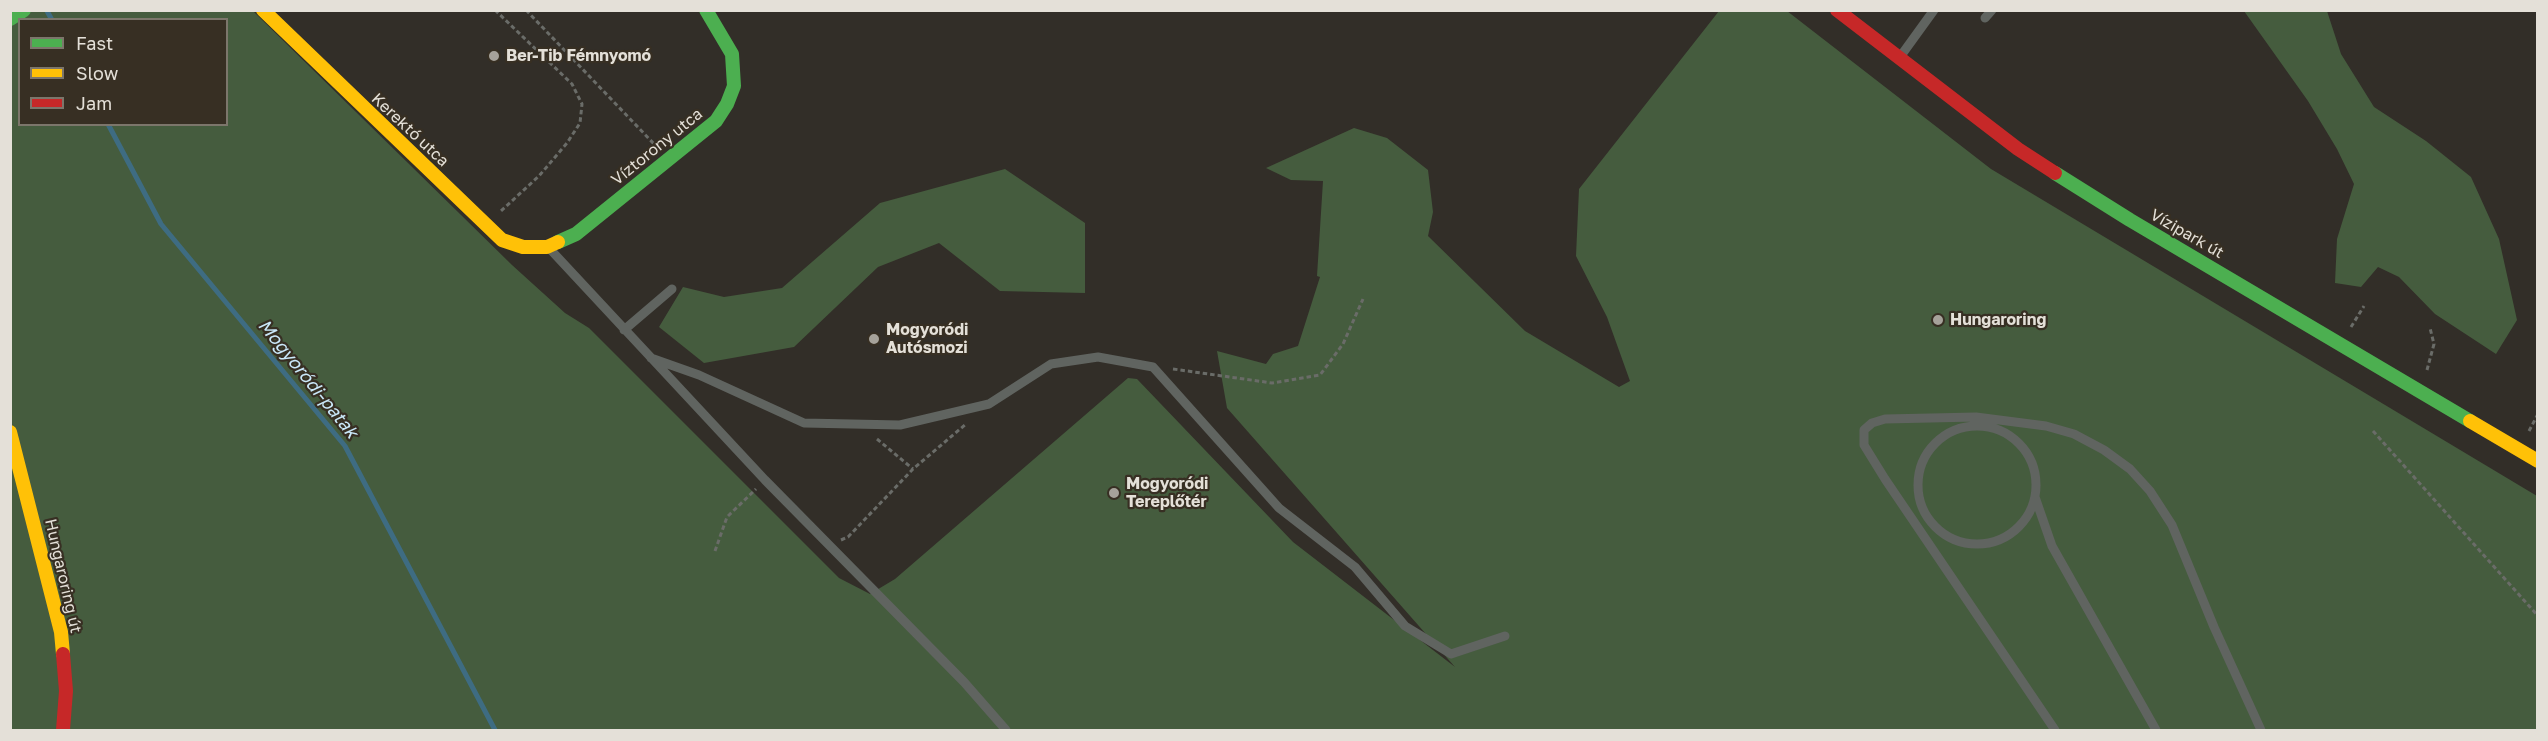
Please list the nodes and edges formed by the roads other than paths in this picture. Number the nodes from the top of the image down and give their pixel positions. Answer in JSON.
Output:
{"nodes":[{"id":1,"x":24,"y":10,"type":"edge"},
{"id":2,"x":263,"y":10,"type":"edge"},
{"id":3,"x":706,"y":10,"type":"edge"},
{"id":4,"x":1837,"y":10,"type":"edge"},
{"id":5,"x":1934,"y":10,"type":"edge"},
{"id":6,"x":10,"y":18,"type":"edge"},
{"id":7,"x":1899,"y":59,"type":"junction"},
{"id":8,"x":547,"y":247,"type":"junction"},
{"id":9,"x":672,"y":289,"type":"dead end"},
{"id":10,"x":624,"y":330,"type":"junction"},
{"id":11,"x":651,"y":358,"type":"junction"},
{"id":12,"x":10,"y":432,"type":"edge"},
{"id":13,"x":2538,"y":461,"type":"edge"},
{"id":14,"x":2035,"y":497,"type":"junction"},
{"id":15,"x":1505,"y":636,"type":"dead end"},
{"id":16,"x":63,"y":730,"type":"edge"},
{"id":17,"x":1006,"y":730,"type":"edge"},
{"id":18,"x":2055,"y":730,"type":"edge"},
{"id":19,"x":2156,"y":730,"type":"edge"},
{"id":20,"x":2261,"y":730,"type":"edge"}],
"edges":[{"from":1,"to":6,"type":"street"},
{"from":2,"to":8,"type":"street","name":"Kerektó utca"},
{"from":3,"to":8,"type":"street","name":"Víztorony utca"},
{"from":4,"to":7,"type":"street","name":"Vízipark út"},
{"from":5,"to":7,"type":"lane"},
{"from":7,"to":13,"type":"street","name":"Vízipark út"},
{"from":8,"to":10,"type":"lane"},
{"from":9,"to":10,"type":"lane"},
{"from":10,"to":11,"type":"lane"},
{"from":11,"to":15,"type":"lane"},
{"from":11,"to":17,"type":"lane"},
{"from":12,"to":16,"type":"street","name":"Hungaroring út"},
{"from":14,"to":14,"type":"lane"},
{"from":14,"to":19,"type":"lane"},
{"from":18,"to":20,"type":"lane"}]}
